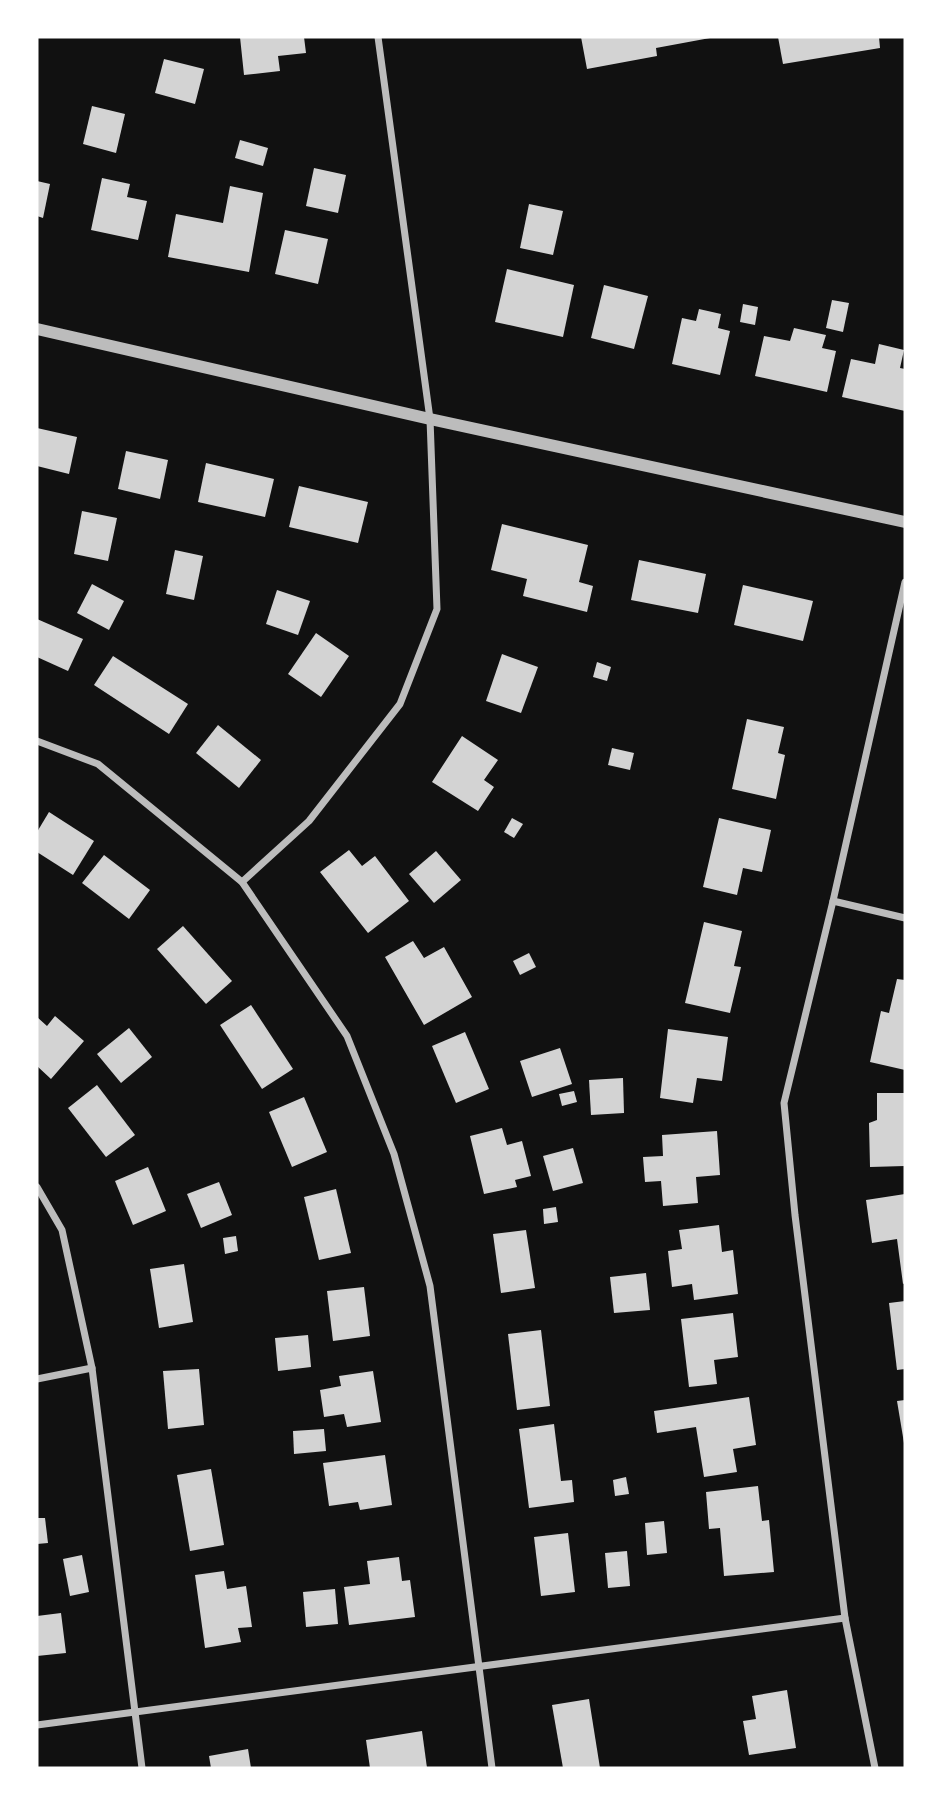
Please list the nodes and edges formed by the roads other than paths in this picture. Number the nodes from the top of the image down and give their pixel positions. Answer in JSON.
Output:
{"nodes":[{"id":1,"x":378,"y":37,"type":"edge"},
{"id":2,"x":37,"y":329,"type":"edge"},
{"id":3,"x":430,"y":419,"type":"junction"},
{"id":4,"x":905,"y":522,"type":"edge"},
{"id":5,"x":905,"y":582,"type":"edge"},
{"id":6,"x":37,"y":741,"type":"edge"},
{"id":7,"x":242,"y":882,"type":"junction"},
{"id":8,"x":833,"y":901,"type":"junction"},
{"id":9,"x":905,"y":918,"type":"edge"},
{"id":10,"x":37,"y":1187,"type":"edge"},
{"id":11,"x":92,"y":1368,"type":"junction"},
{"id":12,"x":37,"y":1379,"type":"edge"},
{"id":13,"x":845,"y":1618,"type":"junction"},
{"id":14,"x":478,"y":1668,"type":"junction"},
{"id":15,"x":134,"y":1713,"type":"junction"},
{"id":16,"x":37,"y":1725,"type":"edge"},
{"id":17,"x":142,"y":1768,"type":"edge"},
{"id":18,"x":492,"y":1768,"type":"edge"},
{"id":19,"x":875,"y":1768,"type":"edge"}],
"edges":[{"from":1,"to":3,"type":"street"},
{"from":2,"to":3,"type":"street"},
{"from":3,"to":4,"type":"street"},
{"from":3,"to":7,"type":"street"},
{"from":5,"to":8,"type":"street"},
{"from":6,"to":7,"type":"street"},
{"from":7,"to":14,"type":"street"},
{"from":8,"to":9,"type":"street"},
{"from":8,"to":13,"type":"street"},
{"from":10,"to":11,"type":"street"},
{"from":11,"to":12,"type":"street"},
{"from":11,"to":15,"type":"street"},
{"from":13,"to":14,"type":"street"},
{"from":13,"to":19,"type":"street"},
{"from":14,"to":15,"type":"street"},
{"from":14,"to":18,"type":"street"},
{"from":15,"to":16,"type":"street"},
{"from":15,"to":17,"type":"street"}]}
